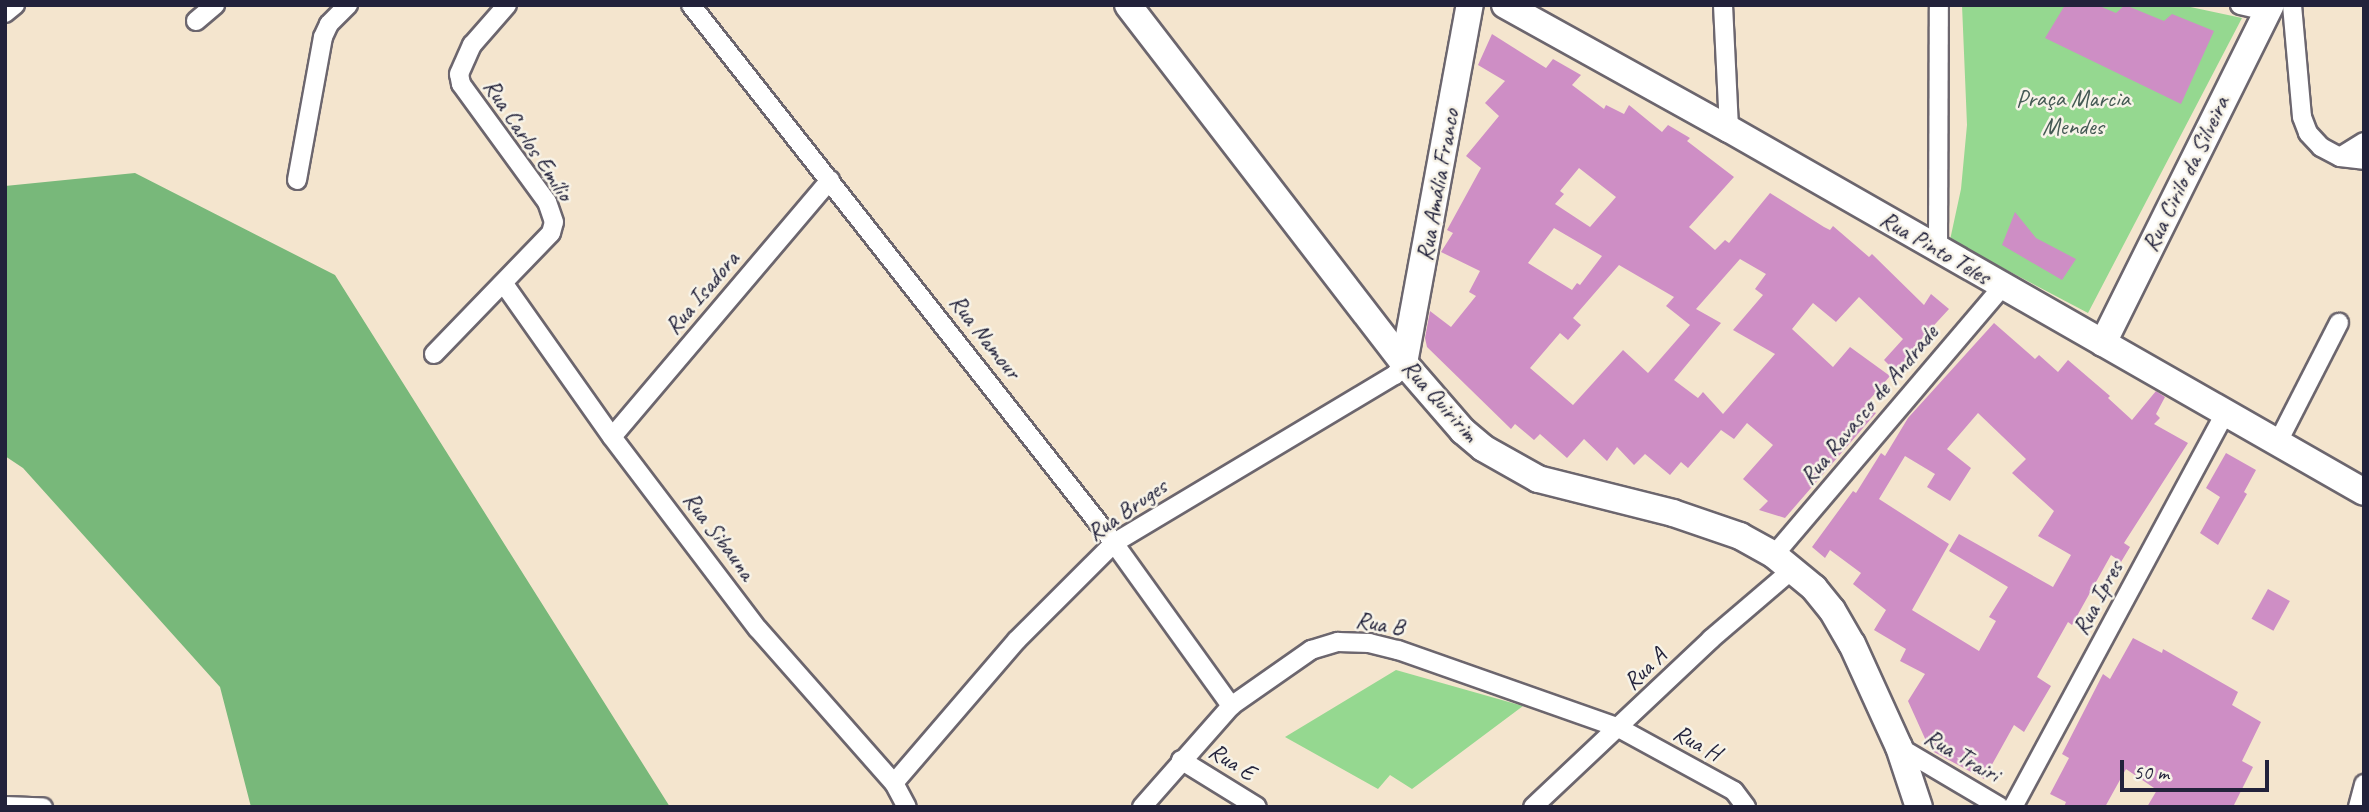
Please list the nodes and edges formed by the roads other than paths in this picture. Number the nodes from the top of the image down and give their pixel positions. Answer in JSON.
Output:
{"nodes":[{"id":1,"x":15,"y":5,"type":"edge"},
{"id":2,"x":215,"y":5,"type":"edge"},
{"id":3,"x":348,"y":5,"type":"edge"},
{"id":4,"x":506,"y":5,"type":"edge"},
{"id":5,"x":691,"y":5,"type":"edge"},
{"id":6,"x":1128,"y":5,"type":"edge"},
{"id":7,"x":1470,"y":5,"type":"edge"},
{"id":8,"x":1505,"y":5,"type":"edge"},
{"id":9,"x":1723,"y":5,"type":"edge"},
{"id":10,"x":1939,"y":5,"type":"edge"},
{"id":11,"x":2240,"y":5,"type":"edge"},
{"id":12,"x":2292,"y":5,"type":"edge"},
{"id":13,"x":2268,"y":8,"type":"edge"},
{"id":14,"x":5,"y":13,"type":"edge"},
{"id":15,"x":196,"y":21,"type":"dead end"},
{"id":16,"x":1729,"y":129,"type":"junction"},
{"id":17,"x":2364,"y":142,"type":"edge"},
{"id":18,"x":2340,"y":157,"type":"junction"},
{"id":19,"x":2364,"y":160,"type":"edge"},
{"id":20,"x":297,"y":180,"type":"dead end"},
{"id":21,"x":830,"y":180,"type":"junction"},
{"id":22,"x":1938,"y":251,"type":"junction"},
{"id":23,"x":504,"y":284,"type":"junction"},
{"id":24,"x":2002,"y":287,"type":"junction"},
{"id":25,"x":2339,"y":323,"type":"dead end"},
{"id":26,"x":2103,"y":342,"type":"junction"},
{"id":27,"x":434,"y":354,"type":"dead end"},
{"id":28,"x":1404,"y":363,"type":"junction"},
{"id":29,"x":2226,"y":412,"type":"junction"},
{"id":30,"x":612,"y":437,"type":"junction"},
{"id":31,"x":2278,"y":442,"type":"junction"},
{"id":32,"x":2364,"y":492,"type":"edge"},
{"id":33,"x":1114,"y":543,"type":"junction"},
{"id":34,"x":1784,"y":562,"type":"junction"},
{"id":35,"x":1231,"y":706,"type":"junction"},
{"id":36,"x":1619,"y":728,"type":"junction"},
{"id":37,"x":1899,"y":747,"type":"junction"},
{"id":38,"x":1181,"y":760,"type":"junction"},
{"id":39,"x":894,"y":783,"type":"junction"},
{"id":40,"x":2364,"y":784,"type":"edge"},
{"id":41,"x":5,"y":806,"type":"edge"},
{"id":42,"x":43,"y":807,"type":"edge"},
{"id":43,"x":908,"y":807,"type":"edge"},
{"id":44,"x":1142,"y":807,"type":"edge"},
{"id":45,"x":1257,"y":807,"type":"edge"},
{"id":46,"x":1533,"y":807,"type":"edge"},
{"id":47,"x":1746,"y":807,"type":"edge"},
{"id":48,"x":1919,"y":807,"type":"edge"},
{"id":49,"x":2000,"y":807,"type":"edge"},
{"id":50,"x":2012,"y":807,"type":"edge"},
{"id":51,"x":2358,"y":807,"type":"edge"}],
"edges":[{"from":1,"to":14,"type":"street"},
{"from":2,"to":15,"type":"street"},
{"from":3,"to":20,"type":"street"},
{"from":4,"to":23,"type":"street","name":"Rua Carlos Emílio"},
{"from":5,"to":21,"type":"street","name":"Rua Namour"},
{"from":6,"to":28,"type":"street","name":"Rua Quiririm"},
{"from":7,"to":28,"type":"street","name":"Rua Amália Franco"},
{"from":8,"to":16,"type":"street","name":"Rua Pinto Teles"},
{"from":9,"to":16,"type":"street"},
{"from":10,"to":22,"type":"street"},
{"from":11,"to":13,"type":"street"},
{"from":12,"to":18,"type":"street"},
{"from":13,"to":26,"type":"street","name":"Rua Cirilo da Silveira"},
{"from":16,"to":22,"type":"street","name":"Rua Pinto Teles"},
{"from":17,"to":18,"type":"street"},
{"from":18,"to":19,"type":"street"},
{"from":21,"to":30,"type":"street","name":"Rua Isadora"},
{"from":21,"to":33,"type":"street","name":"Rua Namour"},
{"from":22,"to":24,"type":"street","name":"Rua Pinto Teles"},
{"from":23,"to":27,"type":"street","name":"Rua Carlos Emílio"},
{"from":23,"to":30,"type":"street","name":"Rua Sibauna"},
{"from":24,"to":26,"type":"street","name":"Rua Pinto Teles"},
{"from":24,"to":34,"type":"street","name":"Rua Ravasco de Andrade"},
{"from":25,"to":31,"type":"street"},
{"from":26,"to":29,"type":"street","name":"Rua Pinto Teles"},
{"from":28,"to":33,"type":"street","name":"Rua Bruges"},
{"from":28,"to":34,"type":"street","name":"Rua Quiririm"},
{"from":29,"to":31,"type":"street","name":"Rua Pinto Teles"},
{"from":29,"to":50,"type":"street","name":"Rua Ipres"},
{"from":30,"to":39,"type":"street","name":"Rua Sibauna"},
{"from":31,"to":32,"type":"street","name":"Rua Pinto Teles"},
{"from":33,"to":35,"type":"street","name":"Rua Namour"},
{"from":33,"to":39,"type":"street","name":"Rua Bruges"},
{"from":34,"to":36,"type":"street","name":"Rua A"},
{"from":34,"to":37,"type":"street","name":"Rua Quiririm"},
{"from":35,"to":36,"type":"street","name":"Rua B"},
{"from":35,"to":38,"type":"street","name":"Rua B"},
{"from":36,"to":46,"type":"street","name":"Rua A"},
{"from":36,"to":47,"type":"street","name":"Rua H"},
{"from":37,"to":48,"type":"street","name":"Rua Quiririm"},
{"from":37,"to":49,"type":"street","name":"Rua Trairi"},
{"from":38,"to":44,"type":"street","name":"Rua B"},
{"from":38,"to":45,"type":"street","name":"Rua E"},
{"from":39,"to":43,"type":"street","name":"Rua Sibauna"},
{"from":40,"to":51,"type":"street"},
{"from":41,"to":42,"type":"street"}]}
